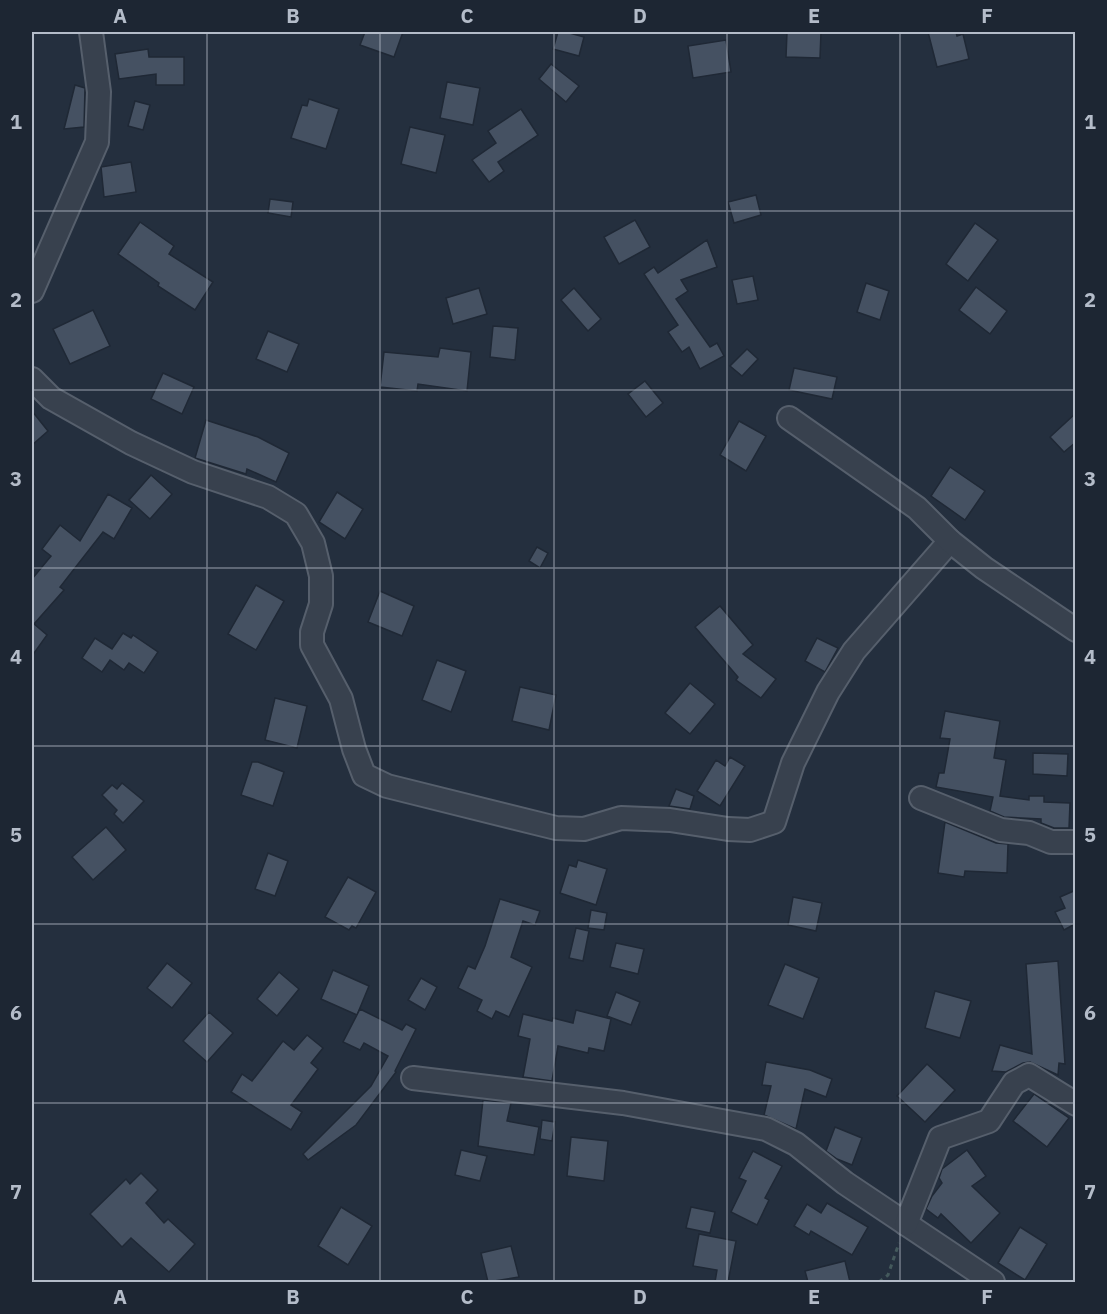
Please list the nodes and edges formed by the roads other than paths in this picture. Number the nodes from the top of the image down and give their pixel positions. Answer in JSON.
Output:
{"nodes":[{"id":1,"x":92,"y":32,"type":"edge"},
{"id":2,"x":32,"y":291,"type":"edge"},
{"id":3,"x":32,"y":379,"type":"edge"},
{"id":4,"x":789,"y":418,"type":"dead end"},
{"id":5,"x":950,"y":541,"type":"junction"},
{"id":6,"x":1076,"y":630,"type":"edge"},
{"id":7,"x":921,"y":798,"type":"dead end"},
{"id":8,"x":1076,"y":842,"type":"edge"},
{"id":9,"x":413,"y":1078,"type":"dead end"},
{"id":10,"x":1076,"y":1104,"type":"edge"},
{"id":11,"x":906,"y":1224,"type":"junction"},
{"id":12,"x":993,"y":1282,"type":"edge"}],
"edges":[{"from":1,"to":2,"type":"street"},
{"from":3,"to":5,"type":"street"},
{"from":4,"to":5,"type":"street"},
{"from":5,"to":6,"type":"street"},
{"from":7,"to":8,"type":"street"},
{"from":9,"to":11,"type":"street"},
{"from":10,"to":11,"type":"street"},
{"from":11,"to":12,"type":"street"}]}
